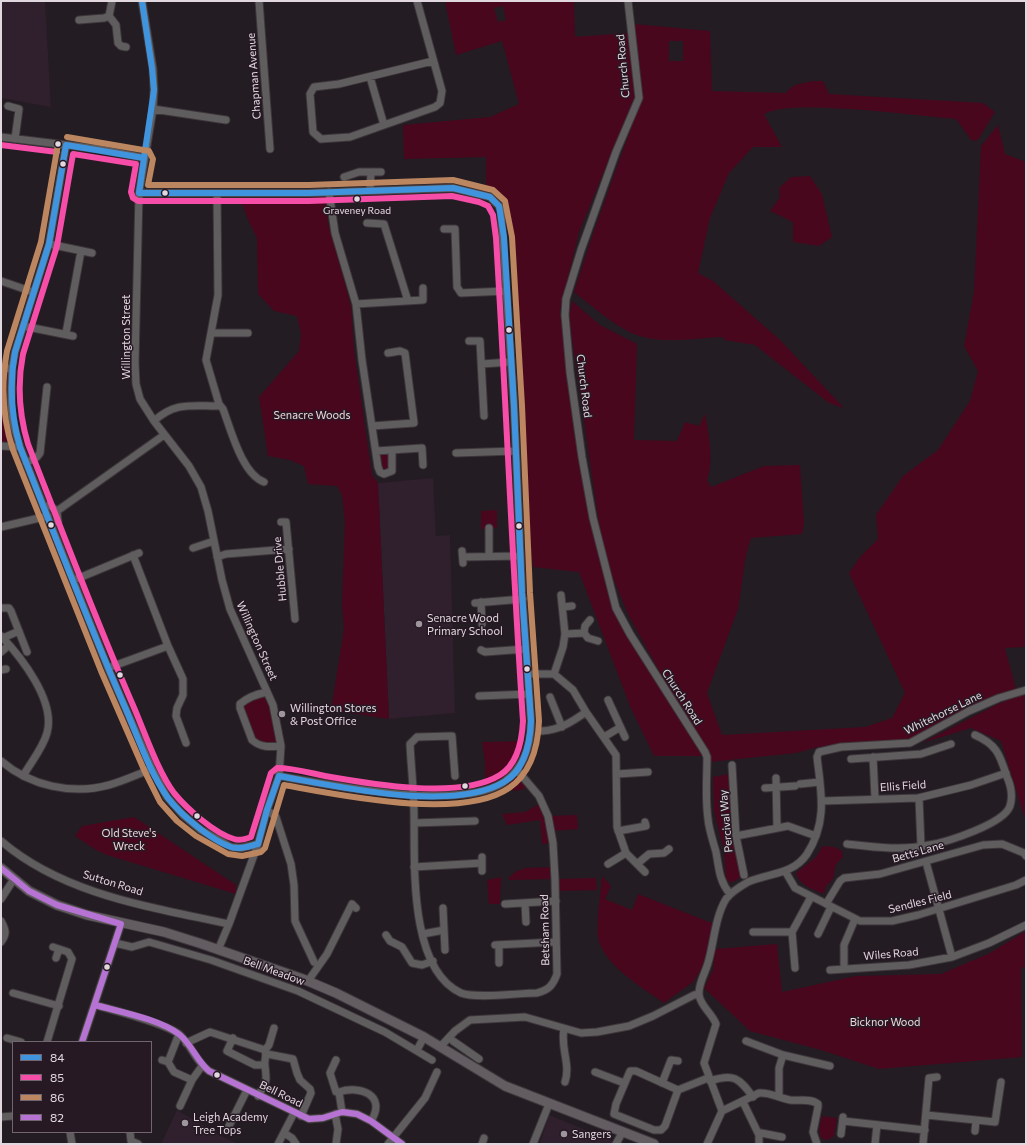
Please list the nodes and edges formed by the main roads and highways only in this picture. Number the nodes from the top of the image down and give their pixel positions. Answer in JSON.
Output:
{"nodes":[{"id":1,"x":1,"y":868,"type":"edge"},
{"id":2,"x":654,"y":1144,"type":"edge"}],
"edges":[{"from":1,"to":2,"type":"main road"}]}
